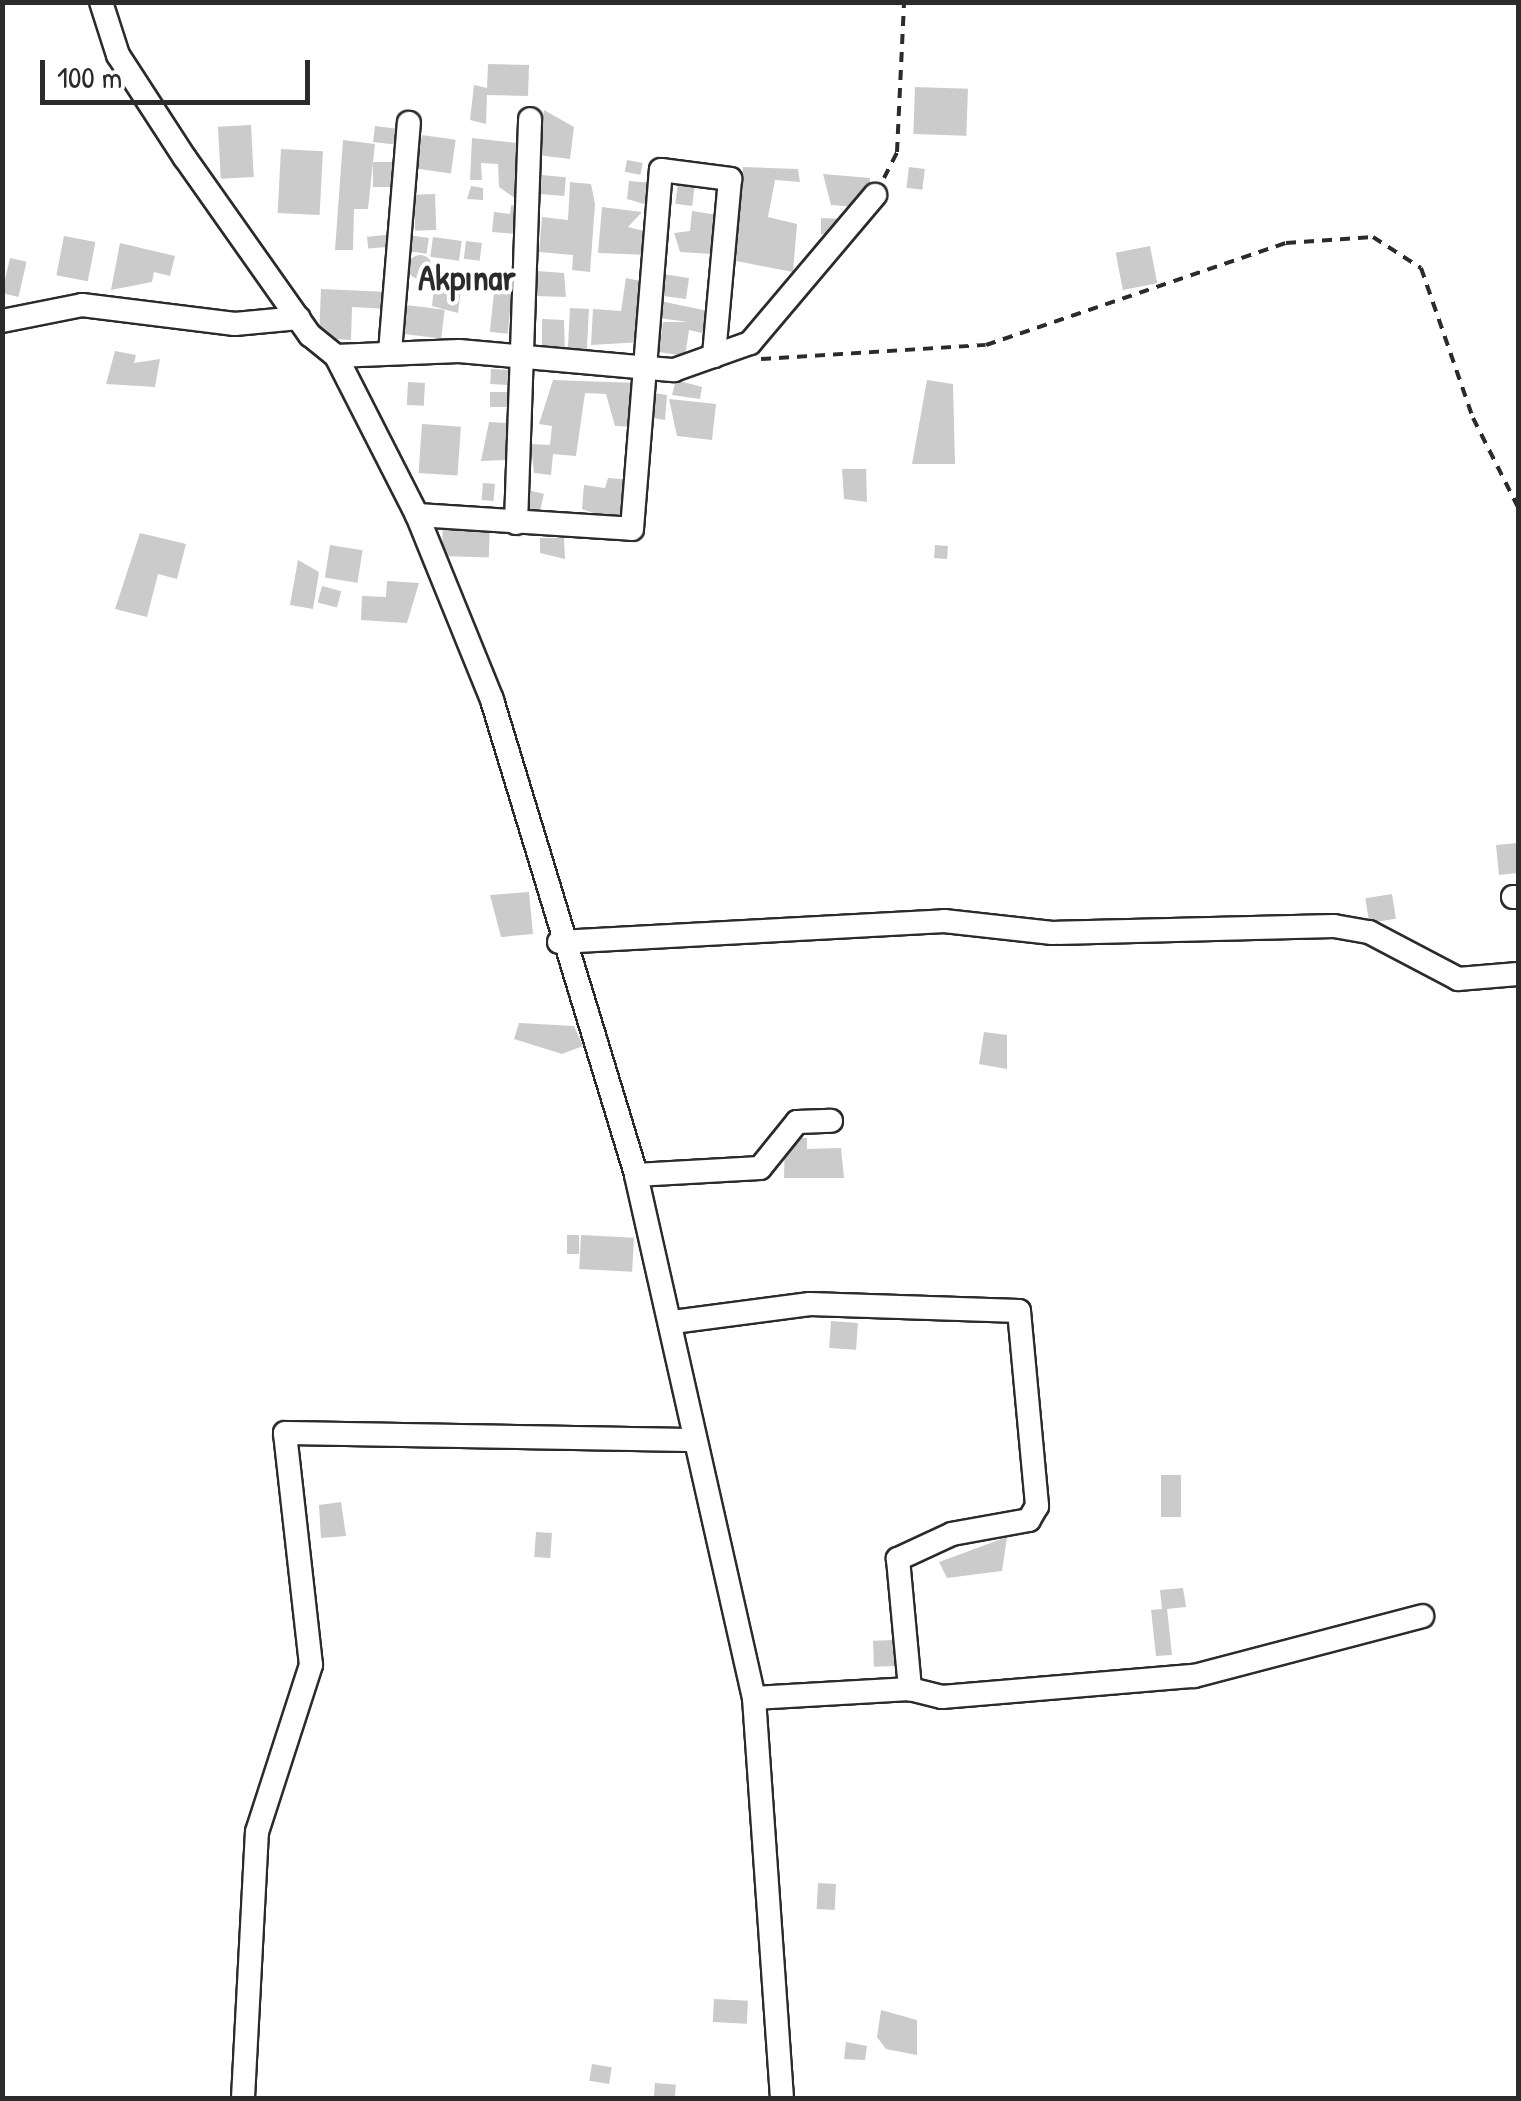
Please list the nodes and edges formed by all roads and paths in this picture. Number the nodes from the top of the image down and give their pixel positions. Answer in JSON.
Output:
{"nodes":[{"id":1,"x":101,"y":2,"type":"edge"},
{"id":2,"x":904,"y":2,"type":"edge"},
{"id":3,"x":530,"y":119,"type":"dead end"},
{"id":4,"x":409,"y":123,"type":"dead end"},
{"id":5,"x":876,"y":195,"type":"joint"},
{"id":6,"x":299,"y":318,"type":"junction"},
{"id":7,"x":2,"y":321,"type":"edge"},
{"id":8,"x":750,"y":344,"type":"junction"},
{"id":9,"x":390,"y":352,"type":"junction"},
{"id":10,"x":336,"y":356,"type":"junction"},
{"id":11,"x":523,"y":356,"type":"junction"},
{"id":12,"x":714,"y":356,"type":"junction"},
{"id":13,"x":648,"y":367,"type":"junction"},
{"id":14,"x":1518,"y":507,"type":"edge"},
{"id":15,"x":417,"y":515,"type":"junction"},
{"id":16,"x":516,"y":523,"type":"junction"},
{"id":17,"x":558,"y":942,"type":"junction"},
{"id":18,"x":1518,"y":974,"type":"edge"},
{"id":19,"x":832,"y":1122,"type":"dead end"},
{"id":20,"x":636,"y":1175,"type":"junction"},
{"id":21,"x":672,"y":1322,"type":"junction"},
{"id":22,"x":692,"y":1440,"type":"junction"},
{"id":23,"x":1422,"y":1616,"type":"dead end"},
{"id":24,"x":910,"y":1689,"type":"junction"},
{"id":25,"x":754,"y":1698,"type":"junction"},
{"id":26,"x":243,"y":2098,"type":"edge"},
{"id":27,"x":782,"y":2098,"type":"edge"}],
"edges":[{"from":1,"to":6,"type":"street"},
{"from":2,"to":5,"type":"path"},
{"from":3,"to":11,"type":"street"},
{"from":4,"to":9,"type":"street"},
{"from":5,"to":8,"type":"street"},
{"from":6,"to":7,"type":"street"},
{"from":6,"to":10,"type":"street"},
{"from":8,"to":12,"type":"street"},
{"from":8,"to":14,"type":"path"},
{"from":9,"to":10,"type":"street"},
{"from":9,"to":11,"type":"street"},
{"from":10,"to":15,"type":"street"},
{"from":11,"to":13,"type":"street"},
{"from":11,"to":16,"type":"street"},
{"from":12,"to":13,"type":"street"},
{"from":12,"to":13,"type":"street"},
{"from":13,"to":16,"type":"street"},
{"from":15,"to":16,"type":"street"},
{"from":15,"to":17,"type":"street"},
{"from":17,"to":18,"type":"street"},
{"from":17,"to":20,"type":"street"},
{"from":19,"to":20,"type":"street"},
{"from":20,"to":21,"type":"street"},
{"from":21,"to":22,"type":"street"},
{"from":21,"to":24,"type":"street"},
{"from":22,"to":25,"type":"street"},
{"from":22,"to":26,"type":"street"},
{"from":23,"to":24,"type":"street"},
{"from":24,"to":25,"type":"street"},
{"from":25,"to":27,"type":"street"}]}
